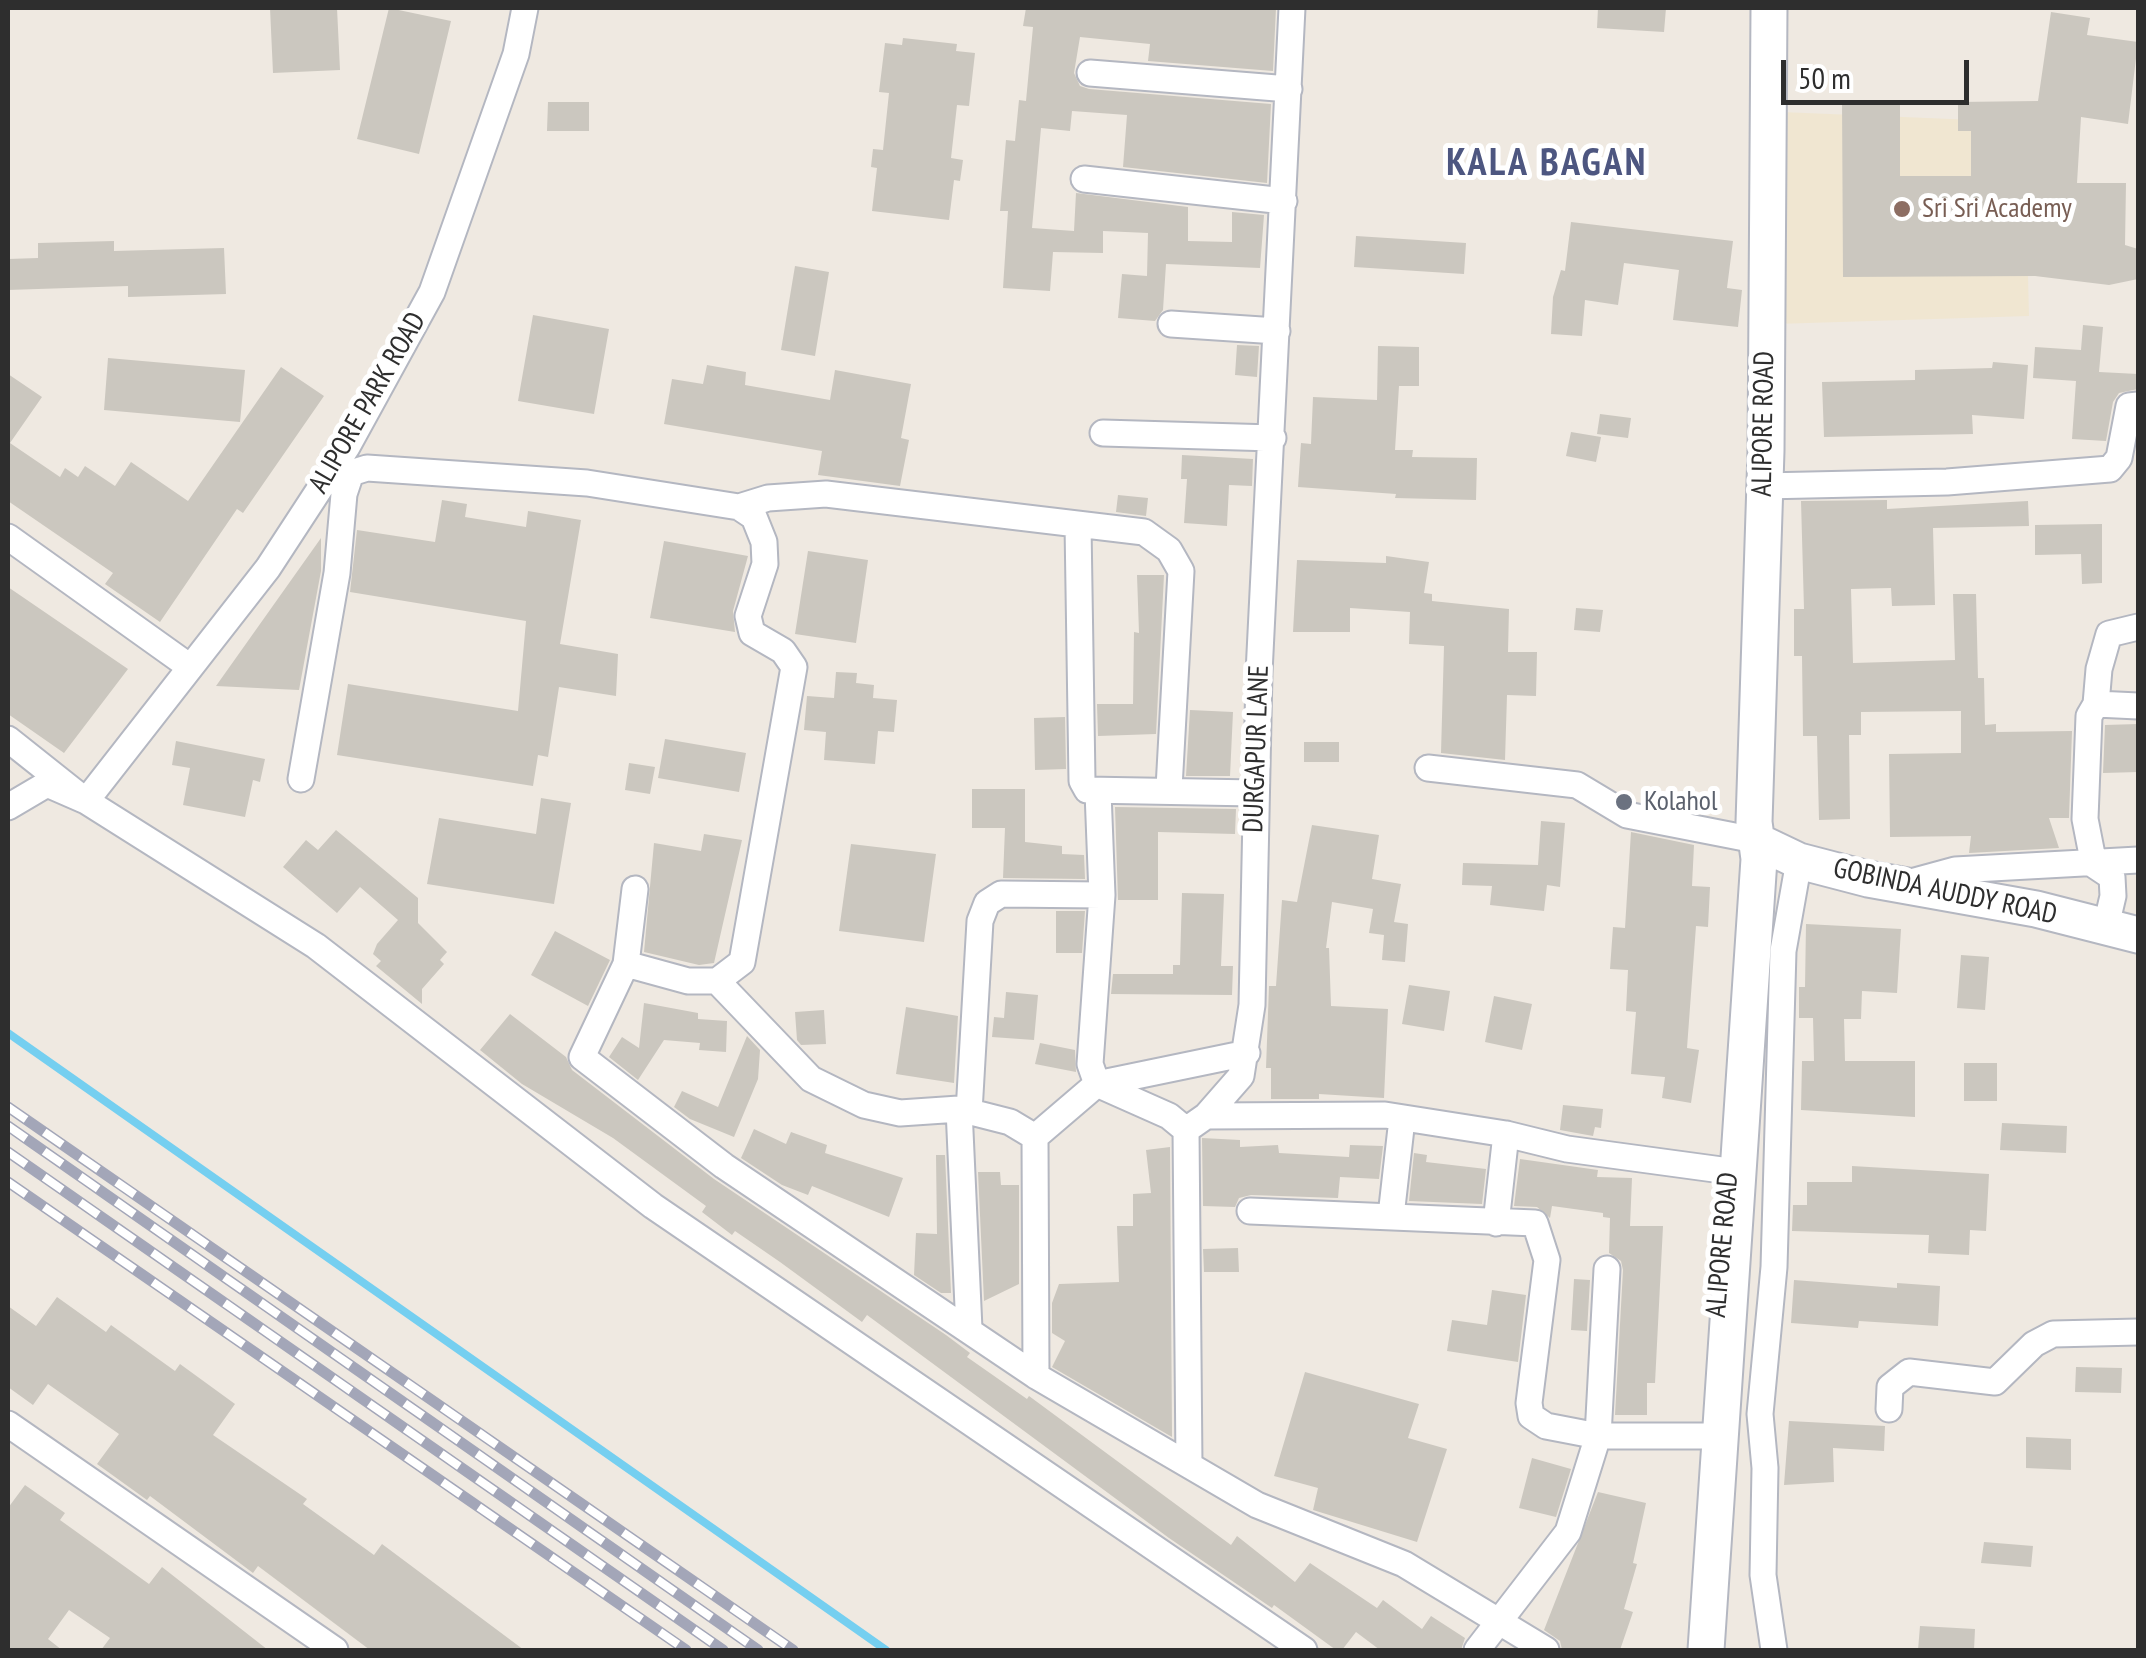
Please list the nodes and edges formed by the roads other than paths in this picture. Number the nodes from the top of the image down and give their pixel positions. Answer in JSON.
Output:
{"nodes":[{"id":1,"x":525,"y":8,"type":"edge"},
{"id":2,"x":1292,"y":8,"type":"edge"},
{"id":3,"x":1769,"y":8,"type":"edge"},
{"id":4,"x":1090,"y":73,"type":"dead end"},
{"id":5,"x":1289,"y":89,"type":"junction"},
{"id":6,"x":1084,"y":179,"type":"dead end"},
{"id":7,"x":1284,"y":201,"type":"junction"},
{"id":8,"x":1170,"y":324,"type":"dead end"},
{"id":9,"x":1276,"y":332,"type":"junction"},
{"id":10,"x":2138,"y":406,"type":"edge"},
{"id":11,"x":1102,"y":433,"type":"dead end"},
{"id":12,"x":1273,"y":438,"type":"junction"},
{"id":13,"x":1763,"y":486,"type":"junction"},
{"id":14,"x":739,"y":507,"type":"junction"},
{"id":15,"x":1078,"y":524,"type":"junction"},
{"id":16,"x":8,"y":538,"type":"edge"},
{"id":17,"x":2138,"y":627,"type":"edge"},
{"id":18,"x":190,"y":667,"type":"junction"},
{"id":19,"x":2096,"y":704,"type":"junction"},
{"id":20,"x":2138,"y":706,"type":"edge"},
{"id":21,"x":8,"y":740,"type":"edge"},
{"id":22,"x":1428,"y":768,"type":"dead end"},
{"id":23,"x":300,"y":779,"type":"dead end"},
{"id":24,"x":1170,"y":788,"type":"junction"},
{"id":25,"x":1098,"y":792,"type":"junction"},
{"id":26,"x":1255,"y":793,"type":"junction"},
{"id":27,"x":86,"y":801,"type":"junction"},
{"id":28,"x":8,"y":807,"type":"edge"},
{"id":29,"x":1754,"y":852,"type":"junction"},
{"id":30,"x":2138,"y":860,"type":"edge"},
{"id":31,"x":1799,"y":861,"type":"junction"},
{"id":32,"x":2094,"y":865,"type":"junction"},
{"id":33,"x":1903,"y":884,"type":"junction"},
{"id":34,"x":635,"y":889,"type":"dead end"},
{"id":35,"x":1102,"y":894,"type":"junction"},
{"id":36,"x":2122,"y":931,"type":"edge"},
{"id":37,"x":626,"y":964,"type":"junction"},
{"id":38,"x":716,"y":982,"type":"junction"},
{"id":39,"x":1248,"y":1053,"type":"junction"},
{"id":40,"x":1097,"y":1084,"type":"junction"},
{"id":41,"x":964,"y":1110,"type":"junction"},
{"id":42,"x":1402,"y":1119,"type":"junction"},
{"id":43,"x":1196,"y":1123,"type":"junction"},
{"id":44,"x":1506,"y":1134,"type":"junction"},
{"id":45,"x":1035,"y":1137,"type":"junction"},
{"id":46,"x":1729,"y":1171,"type":"junction"},
{"id":47,"x":1250,"y":1211,"type":"dead end"},
{"id":48,"x":1391,"y":1216,"type":"junction"},
{"id":49,"x":1496,"y":1223,"type":"junction"},
{"id":50,"x":1607,"y":1269,"type":"dead end"},
{"id":51,"x":969,"y":1329,"type":"junction"},
{"id":52,"x":2138,"y":1332,"type":"edge"},
{"id":53,"x":1036,"y":1376,"type":"junction"},
{"id":54,"x":1889,"y":1409,"type":"dead end"},
{"id":55,"x":8,"y":1424,"type":"edge"},
{"id":56,"x":1598,"y":1436,"type":"junction"},
{"id":57,"x":1708,"y":1436,"type":"junction"},
{"id":58,"x":1189,"y":1465,"type":"junction"},
{"id":59,"x":1497,"y":1620,"type":"junction"},
{"id":60,"x":334,"y":1650,"type":"edge"},
{"id":61,"x":1304,"y":1650,"type":"edge"},
{"id":62,"x":1476,"y":1650,"type":"edge"},
{"id":63,"x":1546,"y":1650,"type":"edge"},
{"id":64,"x":1685,"y":1650,"type":"edge"},
{"id":65,"x":1706,"y":1650,"type":"edge"},
{"id":66,"x":1774,"y":1650,"type":"edge"}],
"edges":[{"from":1,"to":18,"type":"street","name":"ALIPORE PARK ROAD"},
{"from":2,"to":5,"type":"street","name":"DURGAPUR LANE"},
{"from":3,"to":13,"type":"main road","name":"ALIPORE ROAD"},
{"from":4,"to":5,"type":"street"},
{"from":5,"to":7,"type":"street","name":"DURGAPUR LANE"},
{"from":6,"to":7,"type":"street"},
{"from":7,"to":9,"type":"street","name":"DURGAPUR LANE"},
{"from":8,"to":9,"type":"street"},
{"from":9,"to":12,"type":"street","name":"DURGAPUR LANE"},
{"from":10,"to":13,"type":"street"},
{"from":11,"to":12,"type":"street"},
{"from":12,"to":26,"type":"street","name":"DURGAPUR LANE"},
{"from":13,"to":29,"type":"main road","name":"ALIPORE ROAD"},
{"from":14,"to":15,"type":"street"},
{"from":14,"to":23,"type":"street"},
{"from":14,"to":38,"type":"street"},
{"from":15,"to":24,"type":"street"},
{"from":15,"to":25,"type":"street"},
{"from":16,"to":18,"type":"street"},
{"from":17,"to":19,"type":"street"},
{"from":18,"to":27,"type":"street","name":"ALIPORE PARK ROAD"},
{"from":19,"to":20,"type":"street"},
{"from":19,"to":32,"type":"street"},
{"from":21,"to":27,"type":"street"},
{"from":22,"to":29,"type":"street"},
{"from":24,"to":25,"type":"street"},
{"from":24,"to":26,"type":"street"},
{"from":25,"to":35,"type":"street"},
{"from":26,"to":39,"type":"street","name":"DURGAPUR LANE"},
{"from":27,"to":28,"type":"street"},
{"from":27,"to":61,"type":"street"},
{"from":29,"to":31,"type":"main road","name":"GOBINDA AUDDY ROAD"},
{"from":29,"to":46,"type":"main road","name":"ALIPORE ROAD"},
{"from":29,"to":65,"type":"main road","name":"ALIPORE ROAD"},
{"from":30,"to":32,"type":"street"},
{"from":31,"to":33,"type":"main road","name":"GOBINDA AUDDY ROAD"},
{"from":31,"to":66,"type":"street"},
{"from":32,"to":33,"type":"street"},
{"from":32,"to":36,"type":"street"},
{"from":33,"to":36,"type":"main road","name":"GOBINDA AUDDY ROAD"},
{"from":34,"to":37,"type":"street"},
{"from":35,"to":40,"type":"street"},
{"from":35,"to":41,"type":"street"},
{"from":37,"to":38,"type":"street"},
{"from":37,"to":51,"type":"street"},
{"from":38,"to":41,"type":"street"},
{"from":39,"to":40,"type":"street"},
{"from":39,"to":43,"type":"street","name":"DURGAPUR LANE"},
{"from":40,"to":43,"type":"street"},
{"from":40,"to":45,"type":"street"},
{"from":41,"to":45,"type":"street"},
{"from":41,"to":51,"type":"street"},
{"from":42,"to":43,"type":"street"},
{"from":42,"to":44,"type":"street"},
{"from":42,"to":48,"type":"street"},
{"from":43,"to":58,"type":"street"},
{"from":44,"to":46,"type":"street"},
{"from":44,"to":49,"type":"street"},
{"from":45,"to":53,"type":"street"},
{"from":46,"to":57,"type":"main road","name":"ALIPORE ROAD"},
{"from":47,"to":48,"type":"street"},
{"from":48,"to":49,"type":"street"},
{"from":49,"to":56,"type":"street"},
{"from":50,"to":56,"type":"street"},
{"from":51,"to":53,"type":"street"},
{"from":52,"to":54,"type":"street"},
{"from":53,"to":58,"type":"street"},
{"from":55,"to":60,"type":"street"},
{"from":56,"to":57,"type":"street"},
{"from":56,"to":59,"type":"street"},
{"from":57,"to":64,"type":"main road","name":"ALIPORE ROAD"},
{"from":58,"to":59,"type":"street"},
{"from":59,"to":62,"type":"street"},
{"from":59,"to":63,"type":"street"}]}
